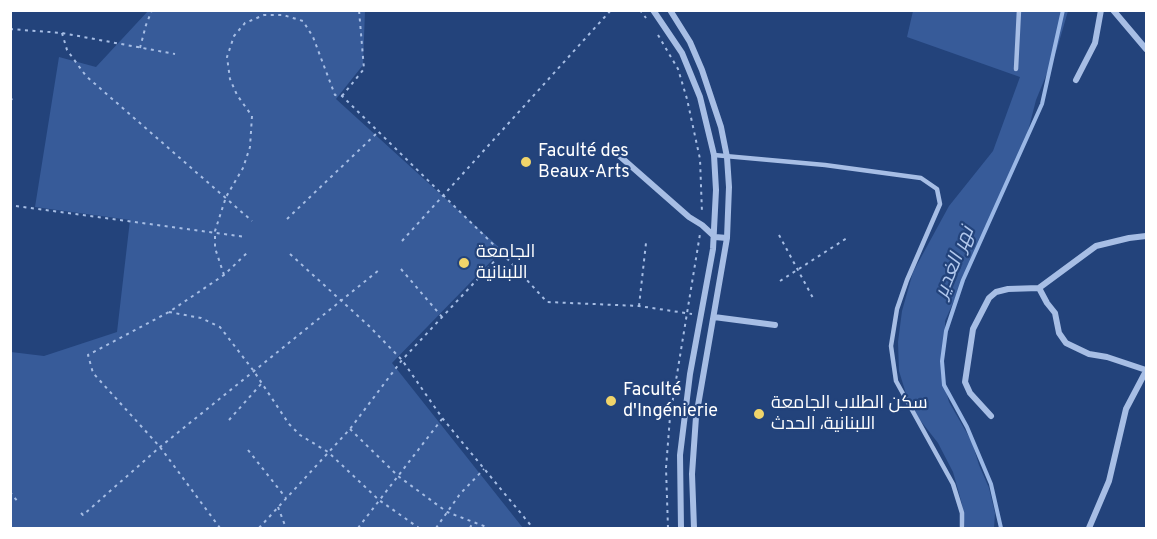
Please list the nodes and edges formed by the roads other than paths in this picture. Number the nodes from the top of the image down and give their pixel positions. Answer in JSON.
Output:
{"nodes":[{"id":1,"x":653,"y":10,"type":"edge"},
{"id":2,"x":670,"y":10,"type":"edge"},
{"id":3,"x":1019,"y":10,"type":"edge"},
{"id":4,"x":1101,"y":10,"type":"edge"},
{"id":5,"x":1113,"y":10,"type":"edge"},
{"id":6,"x":1146,"y":49,"type":"edge"},
{"id":7,"x":1016,"y":69,"type":"dead end"},
{"id":8,"x":1076,"y":80,"type":"dead end"},
{"id":9,"x":615,"y":152,"type":"dead end"},
{"id":10,"x":714,"y":155,"type":"junction"},
{"id":11,"x":727,"y":157,"type":"junction"},
{"id":12,"x":1146,"y":236,"type":"edge"},
{"id":13,"x":715,"y":237,"type":"junction"},
{"id":14,"x":727,"y":238,"type":"junction"},
{"id":15,"x":1039,"y":288,"type":"junction"},
{"id":16,"x":714,"y":317,"type":"junction"},
{"id":17,"x":775,"y":325,"type":"dead end"},
{"id":18,"x":1146,"y":371,"type":"edge"},
{"id":19,"x":991,"y":416,"type":"dead end"},
{"id":20,"x":681,"y":528,"type":"edge"},
{"id":21,"x":694,"y":528,"type":"edge"},
{"id":22,"x":962,"y":528,"type":"edge"},
{"id":23,"x":1089,"y":528,"type":"edge"}],
"edges":[{"from":1,"to":10,"type":"street"},
{"from":2,"to":11,"type":"street"},
{"from":3,"to":7,"type":"lane"},
{"from":4,"to":8,"type":"street"},
{"from":5,"to":6,"type":"street"},
{"from":9,"to":13,"type":"street"},
{"from":10,"to":11,"type":"lane"},
{"from":10,"to":13,"type":"street"},
{"from":11,"to":14,"type":"street"},
{"from":11,"to":22,"type":"lane"},
{"from":12,"to":15,"type":"street"},
{"from":13,"to":14,"type":"street"},
{"from":13,"to":20,"type":"street"},
{"from":14,"to":16,"type":"street"},
{"from":15,"to":18,"type":"street"},
{"from":15,"to":19,"type":"street"},
{"from":16,"to":17,"type":"street"},
{"from":16,"to":21,"type":"street"},
{"from":18,"to":23,"type":"street"}]}
